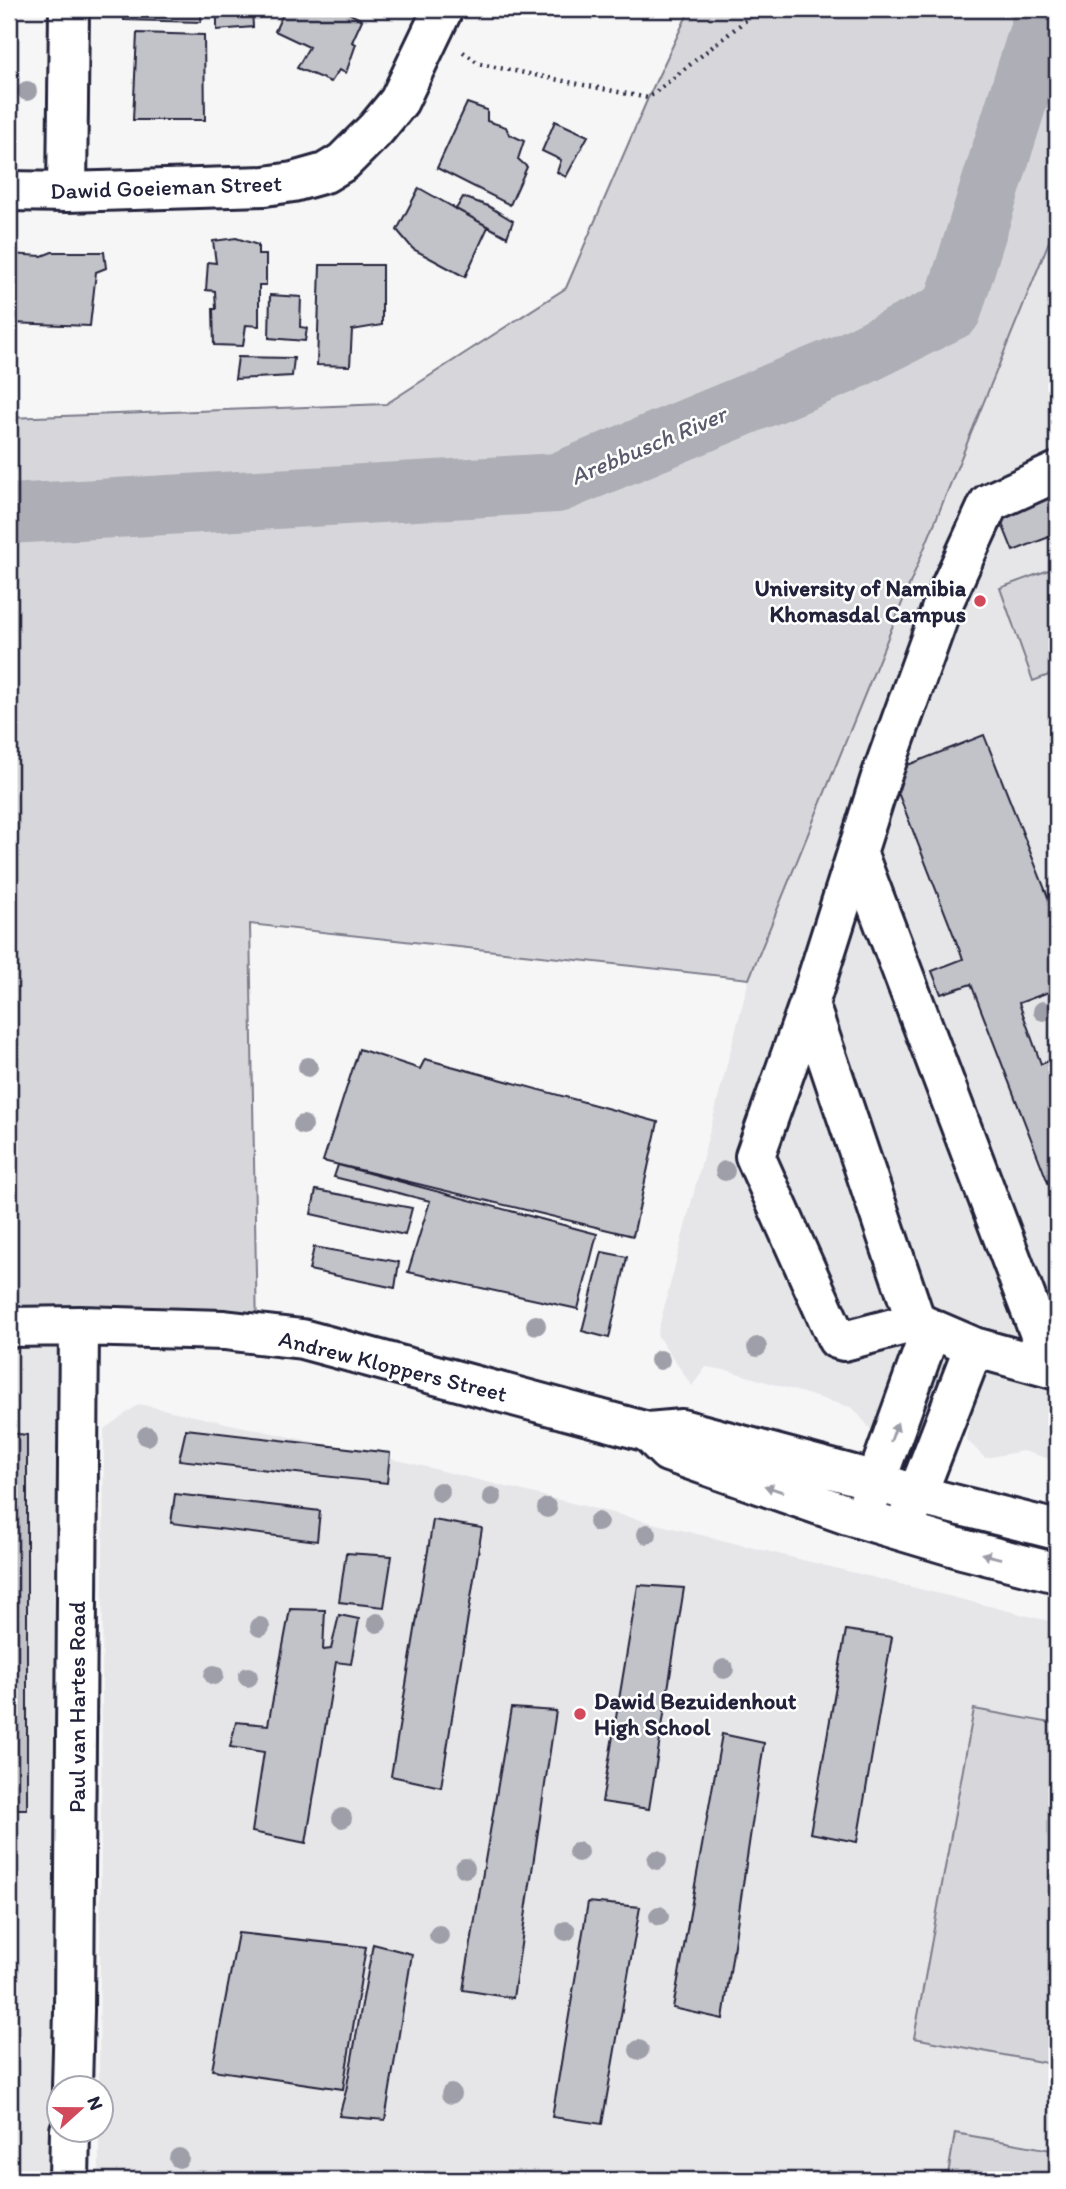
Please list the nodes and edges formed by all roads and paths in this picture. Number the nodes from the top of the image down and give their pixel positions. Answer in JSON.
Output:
{"nodes":[{"id":1,"x":69,"y":9,"type":"edge"},
{"id":2,"x":760,"y":9,"type":"edge"},
{"id":3,"x":438,"y":20,"type":"edge"},
{"id":4,"x":9,"y":191,"type":"edge"},
{"id":5,"x":67,"y":192,"type":"junction"},
{"id":6,"x":1057,"y":472,"type":"edge"},
{"id":7,"x":857,"y":852,"type":"junction"},
{"id":8,"x":809,"y":1004,"type":"junction"},
{"id":9,"x":923,"y":1325,"type":"junction"},
{"id":10,"x":79,"y":1326,"type":"junction"},
{"id":11,"x":9,"y":1327,"type":"edge"},
{"id":12,"x":974,"y":1347,"type":"junction"},
{"id":13,"x":1055,"y":1369,"type":"edge"},
{"id":14,"x":648,"y":1432,"type":"junction"},
{"id":15,"x":876,"y":1481,"type":"junction"},
{"id":16,"x":917,"y":1496,"type":"junction"},
{"id":17,"x":863,"y":1519,"type":"junction"},
{"id":18,"x":1057,"y":1530,"type":"edge"},
{"id":19,"x":902,"y":1531,"type":"junction"},
{"id":20,"x":1057,"y":1573,"type":"edge"},
{"id":21,"x":72,"y":2074,"type":"edge"},
{"id":22,"x":70,"y":2144,"type":"edge"},
{"id":23,"x":69,"y":2180,"type":"edge"}],
"edges":[{"from":1,"to":5,"type":"street"},
{"from":2,"to":3,"type":"path"},
{"from":3,"to":5,"type":"street","name":"Dawid Goeieman Street"},
{"from":4,"to":5,"type":"street","name":"Dawid Goeieman Street"},
{"from":6,"to":7,"type":"street"},
{"from":7,"to":8,"type":"street"},
{"from":7,"to":13,"type":"street"},
{"from":8,"to":9,"type":"street"},
{"from":8,"to":9,"type":"street"},
{"from":9,"to":12,"type":"street"},
{"from":15,"to":9,"type":"street","one_way":true},
{"from":10,"to":11,"type":"street","name":"Andrew Kloppers Street"},
{"from":10,"to":14,"type":"street","name":"Andrew Kloppers Street"},
{"from":10,"to":21,"type":"street","name":"Paul van Hartes Road"},
{"from":12,"to":13,"type":"street"},
{"from":12,"to":16,"type":"street"},
{"from":14,"to":15,"type":"street","name":"Andrew Kloppers Street"},
{"from":17,"to":14,"type":"street","name":"Andrew Kloppers Street","one_way":true},
{"from":15,"to":16,"type":"street","name":"Andrew Kloppers Street"},
{"from":15,"to":17,"type":"street"},
{"from":16,"to":18,"type":"street","name":"Andrew Kloppers Street"},
{"from":16,"to":19,"type":"street"},
{"from":17,"to":19,"type":"street","name":"Andrew Kloppers Street"},
{"from":20,"to":19,"type":"street","name":"Andrew Kloppers Street","one_way":true},
{"from":22,"to":23,"type":"street"}]}
